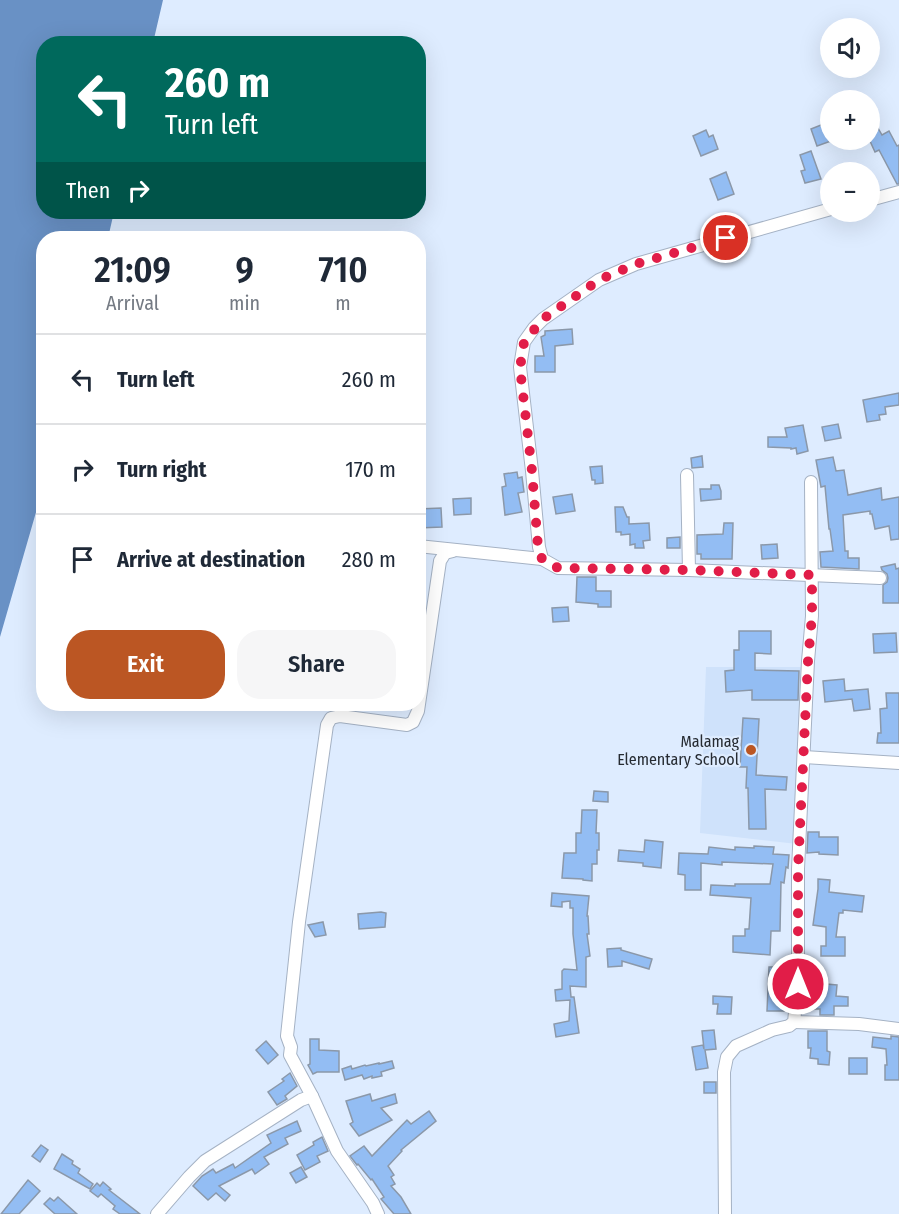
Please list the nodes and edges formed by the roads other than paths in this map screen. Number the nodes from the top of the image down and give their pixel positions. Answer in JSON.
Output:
{"nodes":[{"id":1,"x":899,"y":192,"type":"edge"},
{"id":2,"x":880,"y":197,"type":"edge"},
{"id":3,"x":820,"y":212,"type":"edge"},
{"id":4,"x":687,"y":475,"type":"dead end"},
{"id":5,"x":812,"y":482,"type":"dead end"},
{"id":6,"x":426,"y":547,"type":"edge"},
{"id":7,"x":453,"y":551,"type":"junction"},
{"id":8,"x":542,"y":559,"type":"junction"},
{"id":9,"x":689,"y":570,"type":"junction"},
{"id":10,"x":812,"y":575,"type":"junction"},
{"id":11,"x":880,"y":578,"type":"dead end"},
{"id":12,"x":426,"y":656,"type":"edge"},
{"id":13,"x":418,"y":711,"type":"edge"},
{"id":14,"x":804,"y":757,"type":"junction"},
{"id":15,"x":899,"y":763,"type":"edge"},
{"id":16,"x":794,"y":1022,"type":"junction"},
{"id":17,"x":899,"y":1029,"type":"edge"},
{"id":18,"x":312,"y":1096,"type":"junction"},
{"id":19,"x":157,"y":1214,"type":"edge"},
{"id":20,"x":378,"y":1214,"type":"edge"},
{"id":21,"x":725,"y":1214,"type":"edge"}],
"edges":[{"from":1,"to":2,"type":"street"},
{"from":3,"to":8,"type":"street"},
{"from":4,"to":9,"type":"street"},
{"from":5,"to":10,"type":"street"},
{"from":6,"to":7,"type":"street"},
{"from":7,"to":8,"type":"street"},
{"from":7,"to":12,"type":"street"},
{"from":8,"to":9,"type":"street"},
{"from":9,"to":10,"type":"street"},
{"from":10,"to":11,"type":"street"},
{"from":10,"to":14,"type":"street"},
{"from":13,"to":18,"type":"street"},
{"from":14,"to":15,"type":"street"},
{"from":14,"to":16,"type":"street"},
{"from":16,"to":17,"type":"street"},
{"from":16,"to":21,"type":"street"},
{"from":18,"to":19,"type":"street"},
{"from":18,"to":20,"type":"street"}]}
